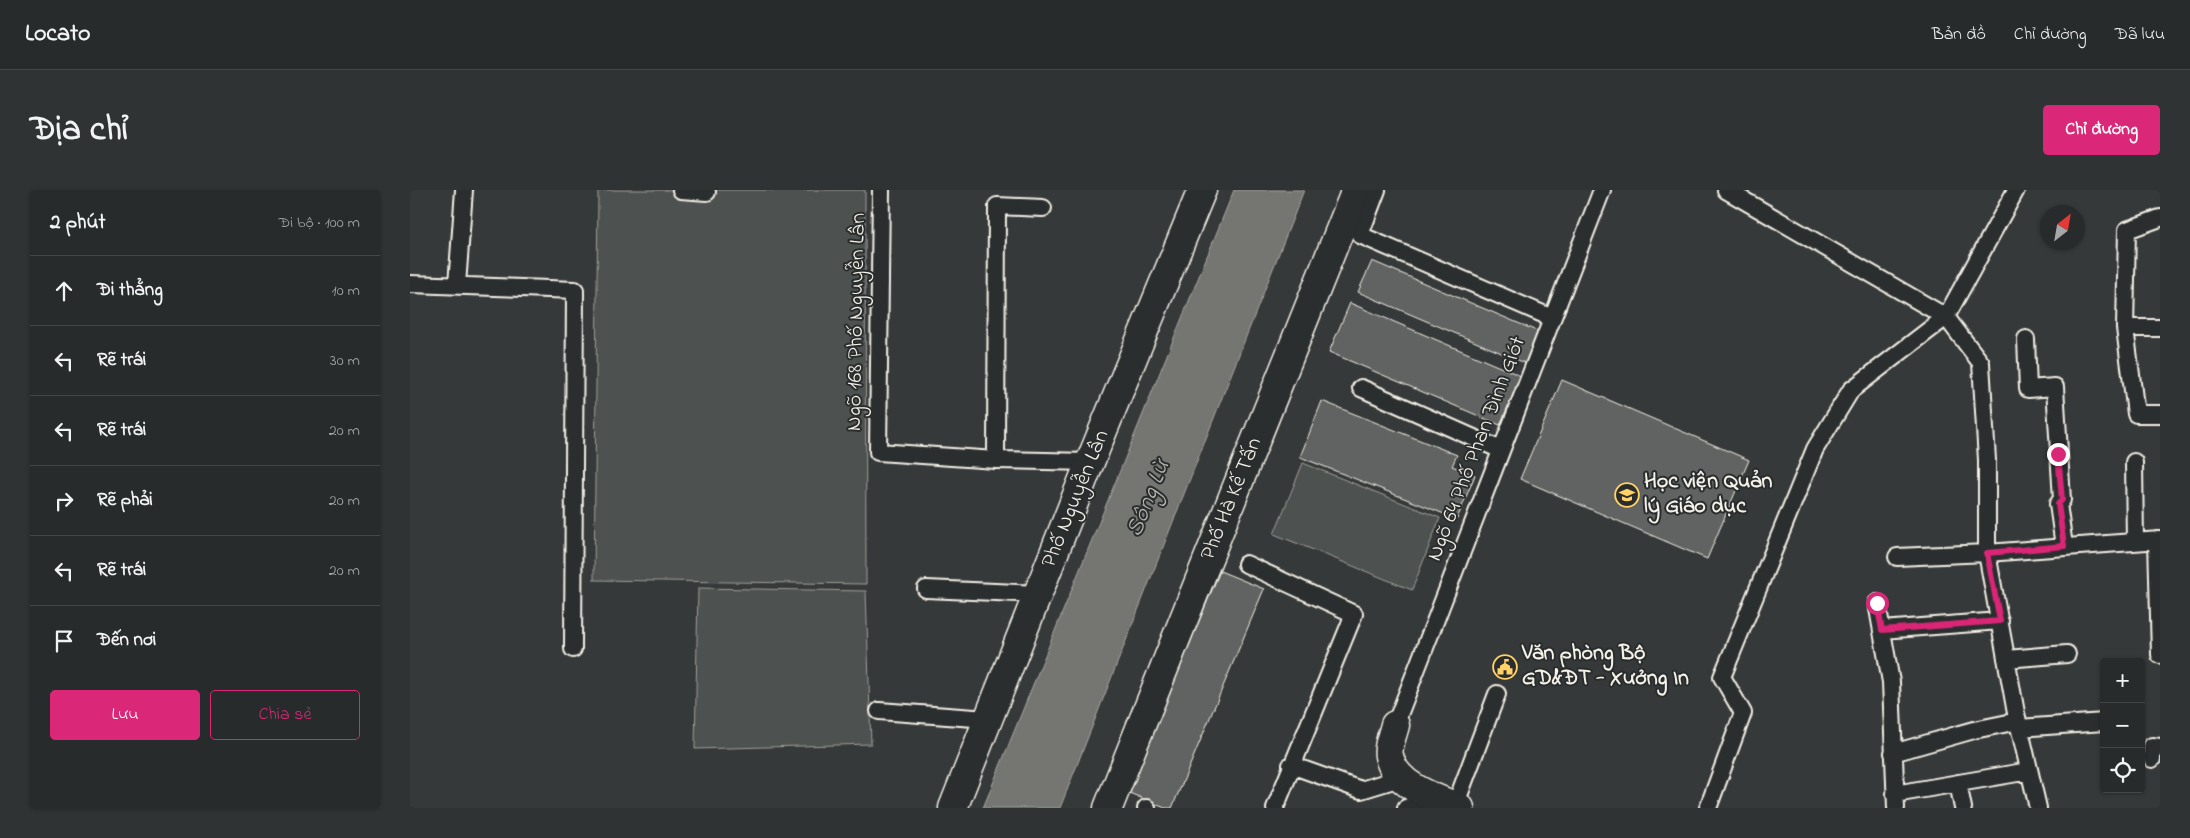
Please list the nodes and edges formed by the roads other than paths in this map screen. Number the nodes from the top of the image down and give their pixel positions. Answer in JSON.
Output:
{"nodes":[{"id":1,"x":464,"y":190,"type":"edge"},
{"id":2,"x":681,"y":190,"type":"edge"},
{"id":3,"x":881,"y":190,"type":"edge"},
{"id":4,"x":1202,"y":190,"type":"edge"},
{"id":5,"x":1356,"y":190,"type":"edge"},
{"id":6,"x":1377,"y":190,"type":"edge"},
{"id":7,"x":1602,"y":190,"type":"edge"},
{"id":8,"x":1726,"y":190,"type":"edge"},
{"id":9,"x":2016,"y":190,"type":"edge"},
{"id":10,"x":707,"y":192,"type":"dead end"},
{"id":11,"x":1043,"y":208,"type":"dead end"},
{"id":12,"x":2160,"y":218,"type":"edge"},
{"id":13,"x":410,"y":284,"type":"edge"},
{"id":14,"x":456,"y":285,"type":"junction"},
{"id":15,"x":1946,"y":317,"type":"junction"},
{"id":16,"x":1552,"y":318,"type":"junction"},
{"id":17,"x":2124,"y":328,"type":"junction"},
{"id":18,"x":2160,"y":328,"type":"edge"},
{"id":19,"x":2026,"y":339,"type":"dead end"},
{"id":20,"x":1361,"y":388,"type":"dead end"},
{"id":21,"x":2160,"y":414,"type":"edge"},
{"id":22,"x":1501,"y":450,"type":"junction"},
{"id":23,"x":996,"y":460,"type":"junction"},
{"id":24,"x":1090,"y":462,"type":"junction"},
{"id":25,"x":2134,"y":462,"type":"dead end"},
{"id":26,"x":2158,"y":540,"type":"edge"},
{"id":27,"x":2135,"y":542,"type":"junction"},
{"id":28,"x":2064,"y":546,"type":"junction"},
{"id":29,"x":1987,"y":553,"type":"junction"},
{"id":30,"x":1897,"y":557,"type":"dead end"},
{"id":31,"x":1246,"y":564,"type":"dead end"},
{"id":32,"x":926,"y":589,"type":"dead end"},
{"id":33,"x":1039,"y":594,"type":"junction"},
{"id":34,"x":1877,"y":603,"type":"dead end"},
{"id":35,"x":2000,"y":621,"type":"junction"},
{"id":36,"x":1882,"y":630,"type":"junction"},
{"id":37,"x":573,"y":649,"type":"dead end"},
{"id":38,"x":2160,"y":651,"type":"edge"},
{"id":39,"x":2067,"y":654,"type":"dead end"},
{"id":40,"x":2160,"y":655,"type":"edge"},
{"id":41,"x":2006,"y":659,"type":"junction"},
{"id":42,"x":1497,"y":694,"type":"dead end"},
{"id":43,"x":879,"y":711,"type":"dead end"},
{"id":44,"x":988,"y":719,"type":"junction"},
{"id":45,"x":2100,"y":722,"type":"edge"},
{"id":46,"x":1395,"y":725,"type":"joint"},
{"id":47,"x":2019,"y":725,"type":"junction"},
{"id":48,"x":1893,"y":753,"type":"junction"},
{"id":49,"x":1291,"y":765,"type":"junction"},
{"id":50,"x":2030,"y":771,"type":"junction"},
{"id":51,"x":1400,"y":778,"type":"junction"},
{"id":52,"x":1958,"y":783,"type":"junction"},
{"id":53,"x":1896,"y":801,"type":"edge"},
{"id":54,"x":1449,"y":804,"type":"edge"},
{"id":55,"x":954,"y":808,"type":"edge"},
{"id":56,"x":1108,"y":808,"type":"edge"},
{"id":57,"x":1275,"y":808,"type":"edge"},
{"id":58,"x":1406,"y":808,"type":"edge"},
{"id":59,"x":1708,"y":808,"type":"edge"},
{"id":60,"x":1963,"y":808,"type":"edge"},
{"id":61,"x":2038,"y":808,"type":"edge"}],
"edges":[{"from":1,"to":14,"type":"lane"},
{"from":2,"to":10,"type":"lane"},
{"from":3,"to":23,"type":"lane","name":"Ngõ 168 Phố Nguyễn Lân"},
{"from":4,"to":24,"type":"street","name":"Phố Nguyễn Lân"},
{"from":5,"to":56,"type":"street","name":"Phố Hà Kế Tấn"},
{"from":6,"to":16,"type":"lane"},
{"from":7,"to":16,"type":"lane","name":"Ngõ 64 Phố Phan Đình Giót"},
{"from":8,"to":15,"type":"lane"},
{"from":9,"to":15,"type":"lane"},
{"from":11,"to":23,"type":"lane"},
{"from":12,"to":17,"type":"lane"},
{"from":13,"to":14,"type":"lane"},
{"from":14,"to":37,"type":"lane"},
{"from":15,"to":29,"type":"lane"},
{"from":15,"to":59,"type":"lane"},
{"from":16,"to":22,"type":"lane","name":"Ngõ 64 Phố Phan Đình Giót"},
{"from":17,"to":18,"type":"lane"},
{"from":17,"to":21,"type":"lane"},
{"from":19,"to":28,"type":"lane"},
{"from":20,"to":22,"type":"lane"},
{"from":22,"to":46,"type":"lane","name":"Ngõ 64 Phố Phan Đình Giót"},
{"from":23,"to":24,"type":"lane","name":"Ngõ 168 Phố Nguyễn Lân"},
{"from":24,"to":33,"type":"street","name":"Phố Nguyễn Lân"},
{"from":25,"to":27,"type":"lane"},
{"from":26,"to":27,"type":"lane"},
{"from":26,"to":38,"type":"lane"},
{"from":27,"to":28,"type":"lane"},
{"from":28,"to":29,"type":"lane"},
{"from":29,"to":30,"type":"lane"},
{"from":29,"to":35,"type":"lane"},
{"from":31,"to":49,"type":"lane"},
{"from":32,"to":33,"type":"lane"},
{"from":33,"to":44,"type":"street","name":"Phố Nguyễn Lân"},
{"from":34,"to":36,"type":"lane"},
{"from":35,"to":36,"type":"lane"},
{"from":35,"to":41,"type":"lane"},
{"from":36,"to":48,"type":"lane"},
{"from":38,"to":40,"type":"lane"},
{"from":39,"to":41,"type":"lane"},
{"from":41,"to":47,"type":"lane"},
{"from":42,"to":54,"type":"lane"},
{"from":43,"to":44,"type":"lane"},
{"from":44,"to":55,"type":"street","name":"Phố Nguyễn Lân"},
{"from":45,"to":47,"type":"lane"},
{"from":46,"to":51,"type":"street"},
{"from":47,"to":48,"type":"lane"},
{"from":47,"to":50,"type":"lane"},
{"from":48,"to":53,"type":"lane"},
{"from":49,"to":51,"type":"lane"},
{"from":49,"to":57,"type":"lane"},
{"from":50,"to":52,"type":"lane"},
{"from":50,"to":61,"type":"lane"},
{"from":51,"to":54,"type":"street"},
{"from":52,"to":53,"type":"lane"},
{"from":52,"to":60,"type":"lane"},
{"from":54,"to":58,"type":"lane"}]}
